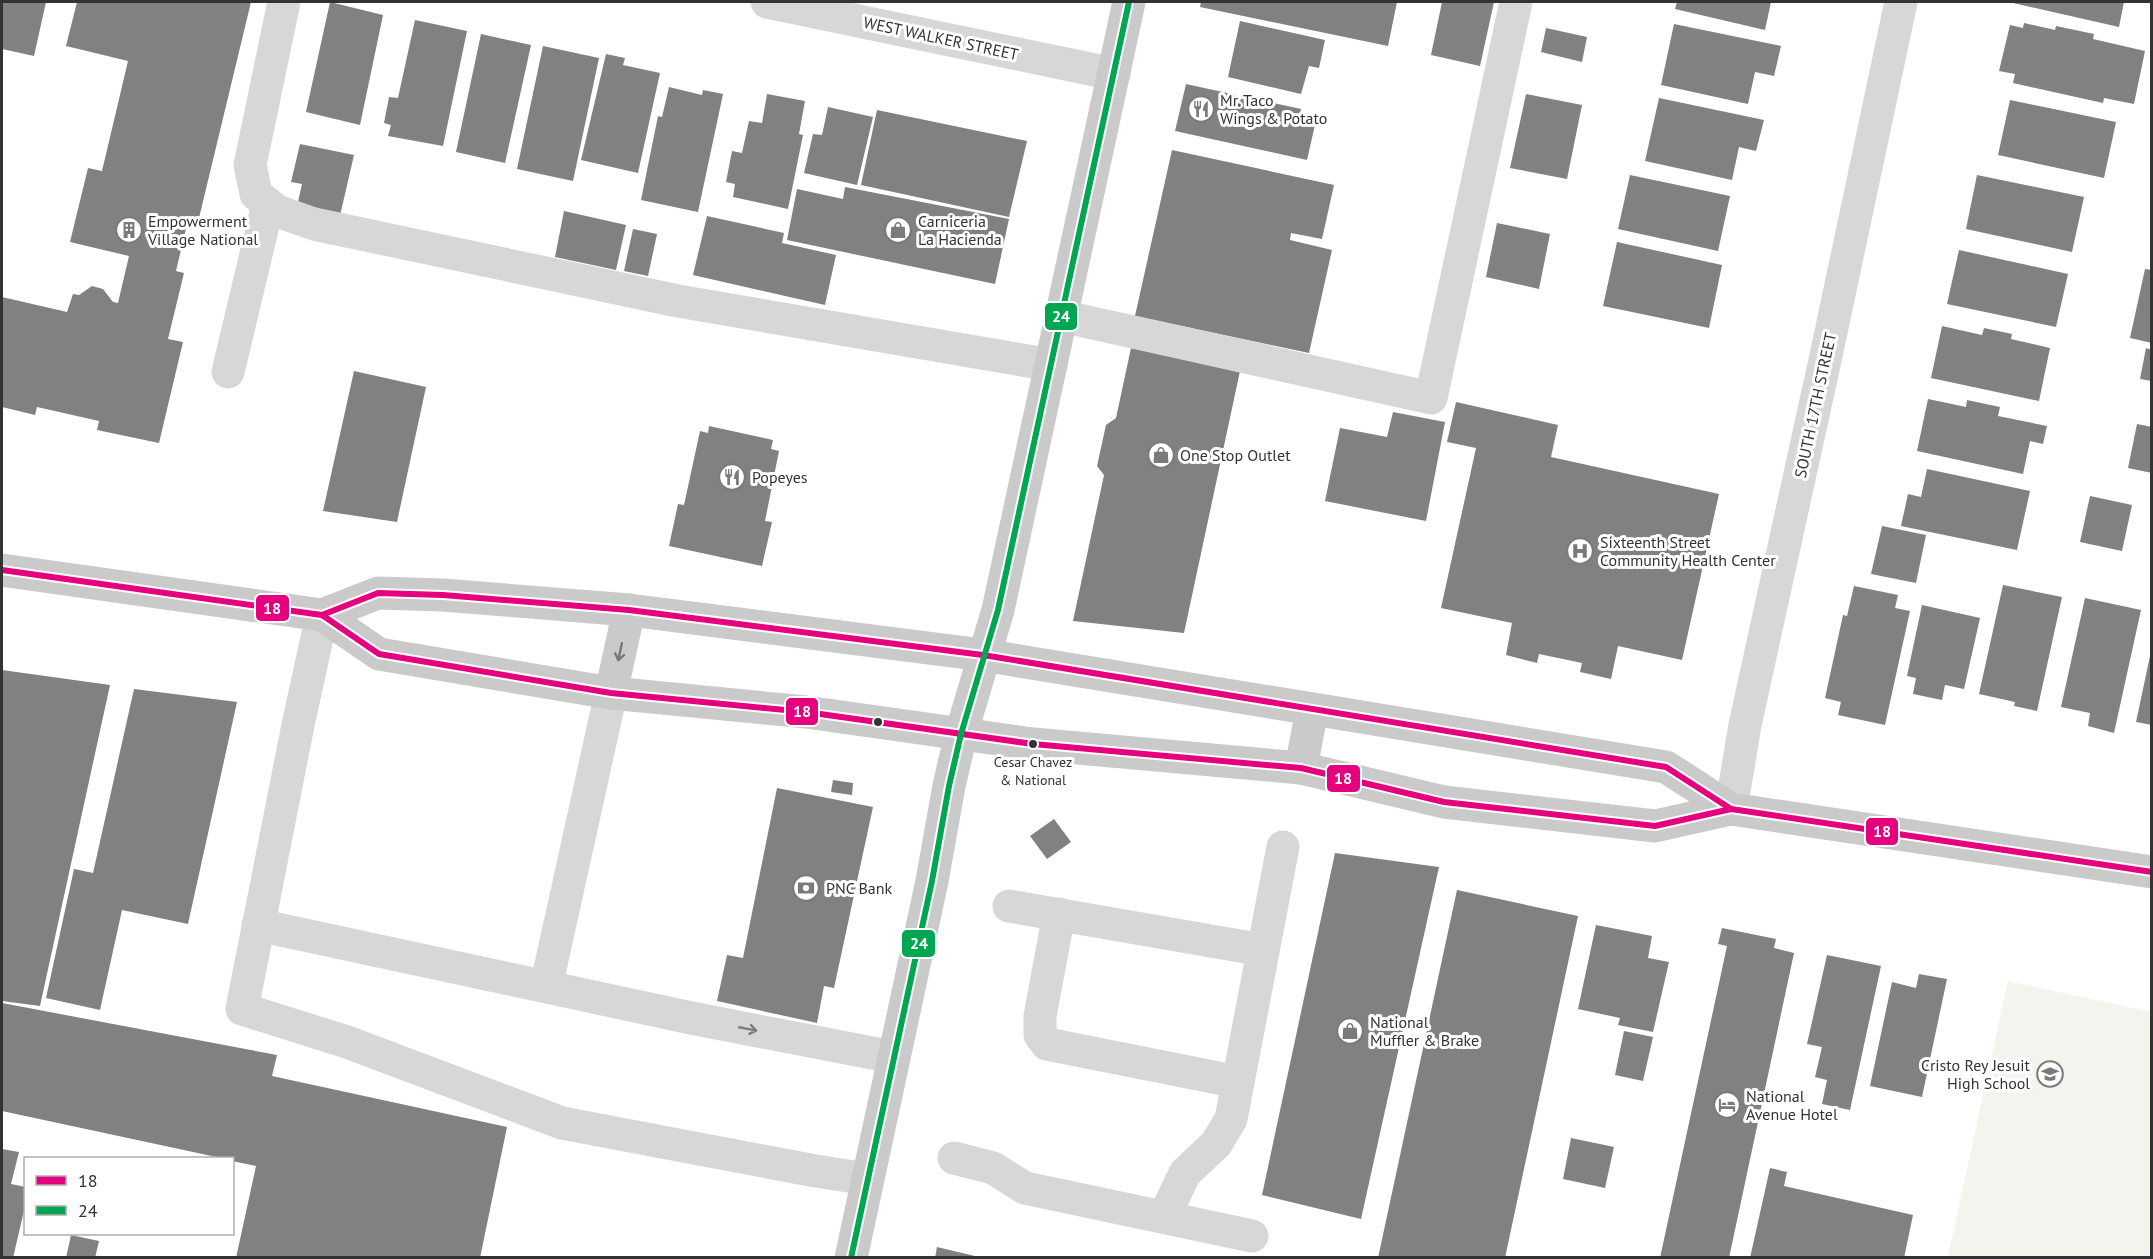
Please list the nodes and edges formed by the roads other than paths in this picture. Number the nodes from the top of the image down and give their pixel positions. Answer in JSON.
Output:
{"nodes":[{"id":1,"x":284,"y":2,"type":"edge"},
{"id":2,"x":767,"y":2,"type":"edge"},
{"id":3,"x":1130,"y":2,"type":"edge"},
{"id":4,"x":1516,"y":2,"type":"edge"},
{"id":5,"x":1901,"y":2,"type":"edge"},
{"id":6,"x":1114,"y":74,"type":"junction"},
{"id":7,"x":268,"y":204,"type":"junction"},
{"id":8,"x":1061,"y":316,"type":"junction"},
{"id":9,"x":1051,"y":365,"type":"junction"},
{"id":10,"x":228,"y":372,"type":"dead end"},
{"id":11,"x":2,"y":570,"type":"edge"},
{"id":12,"x":629,"y":610,"type":"junction"},
{"id":13,"x":322,"y":615,"type":"junction"},
{"id":14,"x":983,"y":655,"type":"junction"},
{"id":15,"x":610,"y":693,"type":"junction"},
{"id":16,"x":1312,"y":710,"type":"junction"},
{"id":17,"x":961,"y":734,"type":"junction"},
{"id":18,"x":1301,"y":768,"type":"junction"},
{"id":19,"x":1731,"y":809,"type":"junction"},
{"id":20,"x":1283,"y":847,"type":"dead end"},
{"id":21,"x":2151,"y":872,"type":"edge"},
{"id":22,"x":1008,"y":906,"type":"dead end"},
{"id":23,"x":1059,"y":914,"type":"junction"},
{"id":24,"x":258,"y":925,"type":"junction"},
{"id":25,"x":1263,"y":950,"type":"junction"},
{"id":26,"x":546,"y":987,"type":"junction"},
{"id":27,"x":893,"y":1058,"type":"junction"},
{"id":28,"x":1238,"y":1082,"type":"junction"},
{"id":29,"x":954,"y":1158,"type":"dead end"},
{"id":30,"x":867,"y":1179,"type":"junction"},
{"id":31,"x":1164,"y":1217,"type":"junction"},
{"id":32,"x":1252,"y":1236,"type":"dead end"},
{"id":33,"x":851,"y":1257,"type":"edge"}],
"edges":[{"from":1,"to":7,"type":"street"},
{"from":2,"to":6,"type":"street","name":"WEST WALKER STREET"},
{"from":3,"to":6,"type":"main road"},
{"from":4,"to":8,"type":"street"},
{"from":5,"to":19,"type":"street","name":"SOUTH 17TH STREET"},
{"from":6,"to":8,"type":"main road"},
{"from":7,"to":9,"type":"street"},
{"from":7,"to":10,"type":"street"},
{"from":8,"to":9,"type":"main road"},
{"from":9,"to":14,"type":"main road"},
{"from":11,"to":13,"type":"main road"},
{"from":12,"to":13,"type":"main road"},
{"from":12,"to":14,"type":"main road"},
{"from":12,"to":15,"type":"main road","one_way":true},
{"from":13,"to":15,"type":"main road"},
{"from":13,"to":24,"type":"street"},
{"from":14,"to":16,"type":"main road"},
{"from":14,"to":17,"type":"main road"},
{"from":15,"to":17,"type":"main road"},
{"from":15,"to":26,"type":"street"},
{"from":16,"to":18,"type":"main road"},
{"from":16,"to":19,"type":"main road"},
{"from":17,"to":18,"type":"main road"},
{"from":17,"to":27,"type":"main road"},
{"from":18,"to":19,"type":"main road"},
{"from":19,"to":21,"type":"main road"},
{"from":20,"to":25,"type":"street"},
{"from":22,"to":23,"type":"street"},
{"from":23,"to":25,"type":"street"},
{"from":23,"to":28,"type":"street"},
{"from":24,"to":26,"type":"street"},
{"from":24,"to":30,"type":"street"},
{"from":25,"to":28,"type":"street"},
{"from":26,"to":27,"type":"street","one_way":true},
{"from":27,"to":30,"type":"main road"},
{"from":28,"to":31,"type":"street"},
{"from":29,"to":31,"type":"street"},
{"from":30,"to":33,"type":"main road"},
{"from":31,"to":32,"type":"street"}]}
